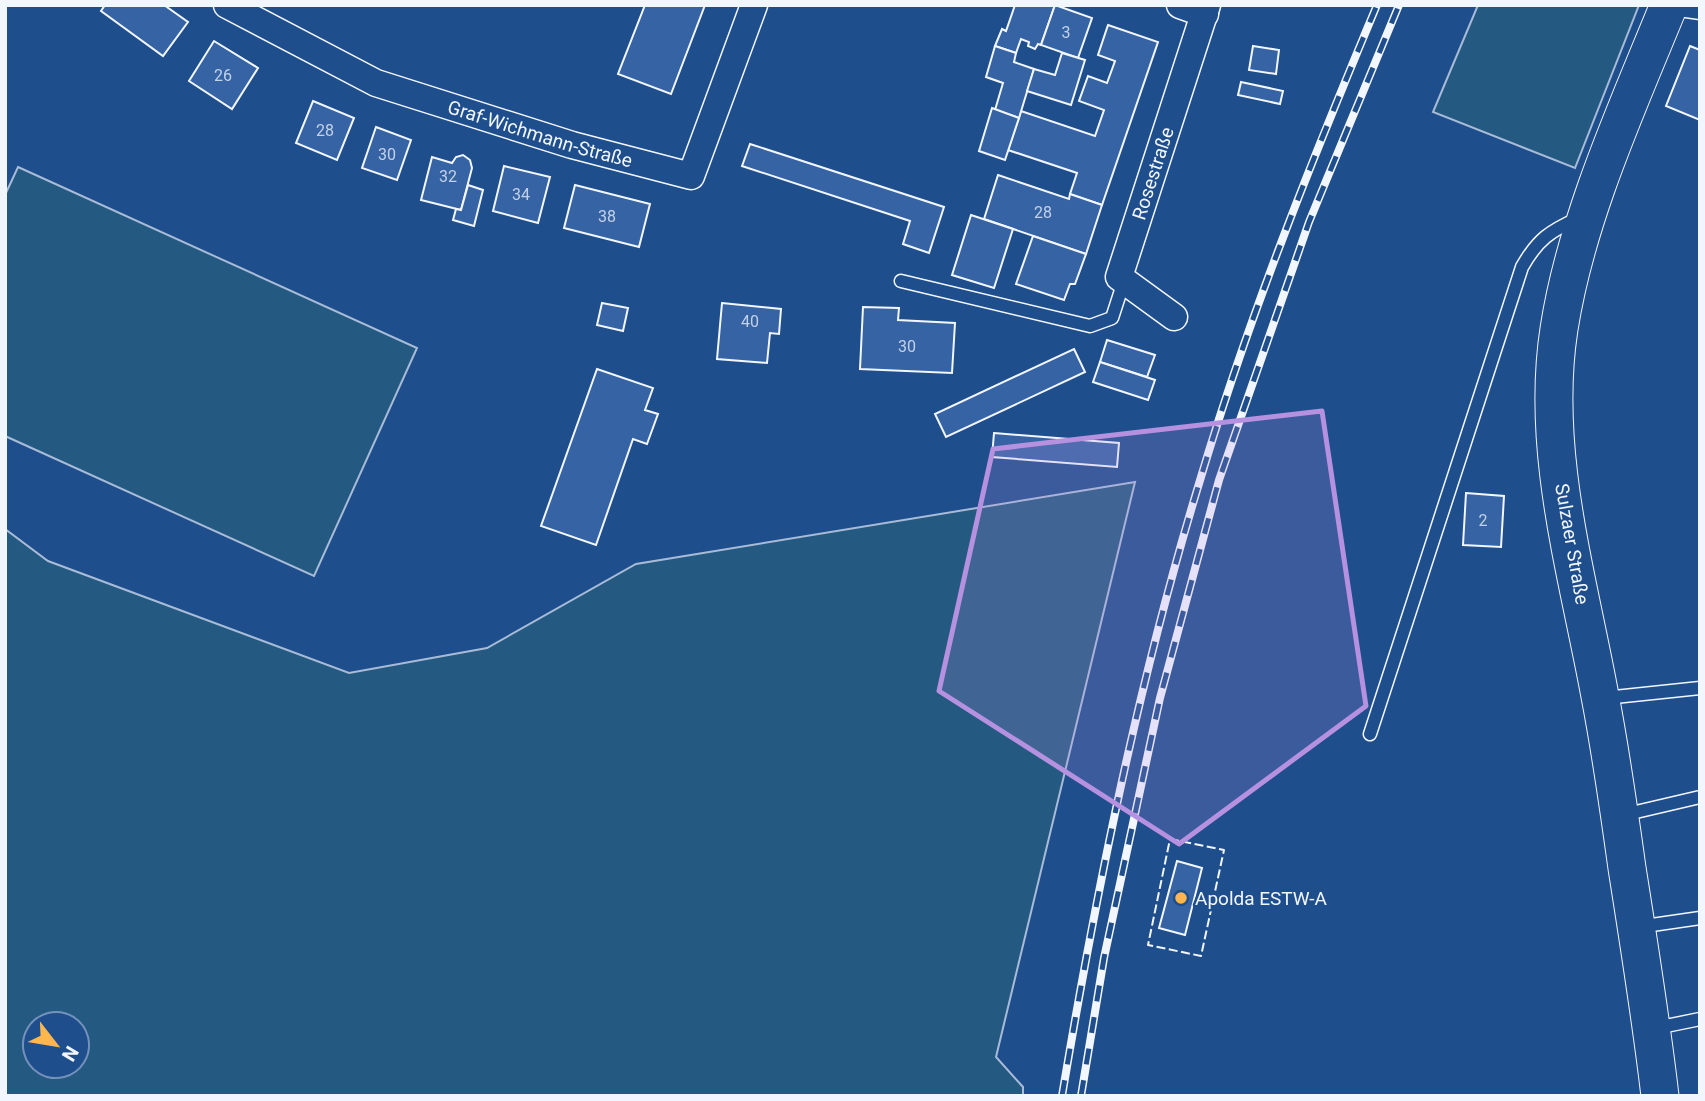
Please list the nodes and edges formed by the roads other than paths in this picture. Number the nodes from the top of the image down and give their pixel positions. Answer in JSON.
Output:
{"nodes":[{"id":1,"x":227,"y":5,"type":"edge"},
{"id":2,"x":754,"y":5,"type":"edge"},
{"id":3,"x":1180,"y":5,"type":"edge"},
{"id":4,"x":1206,"y":9,"type":"edge"},
{"id":5,"x":1679,"y":9,"type":"edge"},
{"id":6,"x":1589,"y":214,"type":"junction"},
{"id":7,"x":901,"y":281,"type":"dead end"},
{"id":8,"x":1124,"y":281,"type":"junction"},
{"id":9,"x":1174,"y":317,"type":"dead end"},
{"id":10,"x":1700,"y":688,"type":"edge"},
{"id":11,"x":1601,"y":698,"type":"junction"},
{"id":12,"x":1370,"y":734,"type":"dead end"},
{"id":13,"x":1700,"y":797,"type":"edge"},
{"id":14,"x":1619,"y":816,"type":"junction"},
{"id":15,"x":1700,"y":918,"type":"edge"},
{"id":16,"x":1636,"y":928,"type":"junction"},
{"id":17,"x":1700,"y":1019,"type":"edge"},
{"id":18,"x":1652,"y":1029,"type":"junction"},
{"id":19,"x":1660,"y":1096,"type":"edge"}],
"edges":[{"from":1,"to":2,"type":"street","name":"Graf-Wichmann-Straße"},
{"from":3,"to":4,"type":"street"},
{"from":4,"to":8,"type":"street","name":"Rosestraße"},
{"from":5,"to":6,"type":"main road","name":"Sulzaer Straße"},
{"from":6,"to":11,"type":"main road","name":"Sulzaer Straße"},
{"from":6,"to":12,"type":"lane"},
{"from":7,"to":8,"type":"lane"},
{"from":8,"to":9,"type":"street"},
{"from":10,"to":11,"type":"lane"},
{"from":11,"to":14,"type":"main road","name":"Sulzaer Straße"},
{"from":13,"to":14,"type":"lane"},
{"from":14,"to":16,"type":"main road","name":"Sulzaer Straße"},
{"from":15,"to":16,"type":"lane"},
{"from":16,"to":18,"type":"main road","name":"Sulzaer Straße"},
{"from":17,"to":18,"type":"lane"},
{"from":18,"to":19,"type":"main road","name":"Sulzaer Straße"}]}
